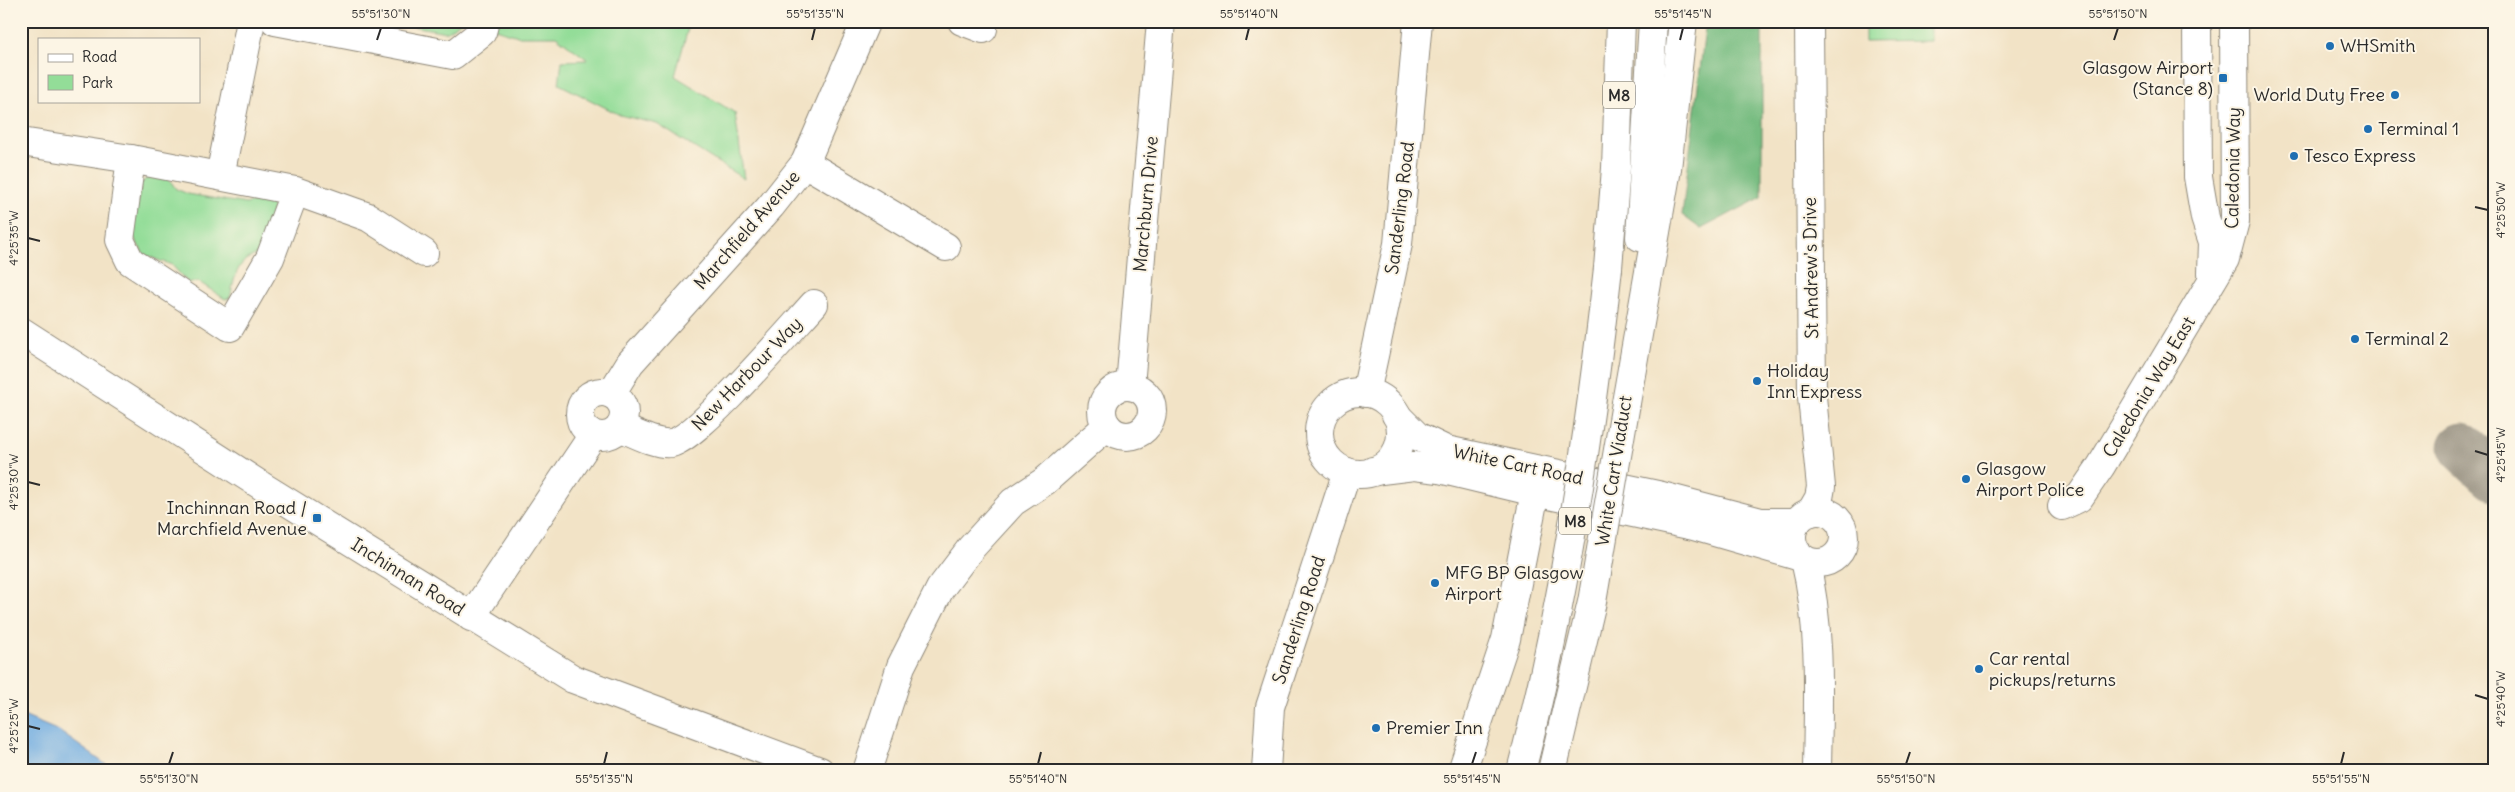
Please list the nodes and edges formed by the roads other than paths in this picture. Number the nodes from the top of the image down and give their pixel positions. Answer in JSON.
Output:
{"nodes":[{"id":1,"x":252,"y":21,"type":"edge"},
{"id":2,"x":275,"y":21,"type":"edge"},
{"id":3,"x":866,"y":21,"type":"edge"},
{"id":4,"x":1161,"y":21,"type":"edge"},
{"id":5,"x":1418,"y":21,"type":"edge"},
{"id":6,"x":1621,"y":21,"type":"edge"},
{"id":7,"x":1653,"y":21,"type":"edge"},
{"id":8,"x":1683,"y":21,"type":"edge"},
{"id":9,"x":1809,"y":21,"type":"edge"},
{"id":10,"x":2197,"y":21,"type":"edge"},
{"id":11,"x":2234,"y":21,"type":"edge"},
{"id":12,"x":484,"y":27,"type":"edge"},
{"id":13,"x":21,"y":142,"type":"edge"},
{"id":14,"x":131,"y":159,"type":"junction"},
{"id":15,"x":805,"y":163,"type":"junction"},
{"id":16,"x":1656,"y":168,"type":"junction"},
{"id":17,"x":220,"y":176,"type":"junction"},
{"id":18,"x":295,"y":191,"type":"junction"},
{"id":19,"x":946,"y":247,"type":"dead end"},
{"id":20,"x":424,"y":253,"type":"dead end"},
{"id":21,"x":2211,"y":284,"type":"junction"},
{"id":22,"x":814,"y":304,"type":"dead end"},
{"id":23,"x":21,"y":331,"type":"edge"},
{"id":24,"x":1130,"y":386,"type":"junction"},
{"id":25,"x":1366,"y":393,"type":"junction"},
{"id":26,"x":611,"y":394,"type":"junction"},
{"id":27,"x":1396,"y":415,"type":"junction"},
{"id":28,"x":1107,"y":426,"type":"junction"},
{"id":29,"x":620,"y":427,"type":"junction"},
{"id":30,"x":593,"y":435,"type":"junction"},
{"id":31,"x":1360,"y":471,"type":"junction"},
{"id":32,"x":1534,"y":492,"type":"junction"},
{"id":33,"x":2062,"y":506,"type":"dead end"},
{"id":34,"x":1804,"y":517,"type":"junction"},
{"id":35,"x":1841,"y":551,"type":"junction"},
{"id":36,"x":1803,"y":559,"type":"junction"},
{"id":37,"x":471,"y":617,"type":"junction"},
{"id":38,"x":1818,"y":646,"type":"junction"},
{"id":39,"x":820,"y":771,"type":"edge"},
{"id":40,"x":867,"y":771,"type":"edge"},
{"id":41,"x":1266,"y":771,"type":"edge"},
{"id":42,"x":1462,"y":771,"type":"edge"},
{"id":43,"x":1521,"y":771,"type":"edge"},
{"id":44,"x":1552,"y":771,"type":"edge"},
{"id":45,"x":1817,"y":771,"type":"edge"}],
"edges":[{"from":1,"to":17,"type":"main road"},
{"from":2,"to":12,"type":"main road"},
{"from":3,"to":15,"type":"main road","name":"Marchfield Avenue"},
{"from":4,"to":24,"type":"main road","name":"Marchburn Drive"},
{"from":5,"to":25,"type":"main road","name":"Sanderling Road"},
{"from":6,"to":43,"type":"main road","name":"White Cart Viaduct","number":"M8","bridge":true},
{"from":7,"to":16,"type":"main road","number":"M8"},
{"from":8,"to":16,"type":"main road"},
{"from":9,"to":34,"type":"main road","name":"St Andrew's Drive"},
{"from":10,"to":21,"type":"main road","name":"Caledonia Way"},
{"from":11,"to":21,"type":"main road","name":"Caledonia Way"},
{"from":13,"to":14,"type":"main road"},
{"from":14,"to":17,"type":"main road"},
{"from":14,"to":18,"type":"main road"},
{"from":15,"to":19,"type":"main road"},
{"from":15,"to":26,"type":"main road","name":"Marchfield Avenue"},
{"from":16,"to":44,"type":"main road","name":"White Cart Viaduct","number":"M8","bridge":true},
{"from":17,"to":18,"type":"main road"},
{"from":18,"to":20,"type":"main road"},
{"from":21,"to":33,"type":"main road","name":"Caledonia Way East"},
{"from":22,"to":29,"type":"main road","name":"New Harbour Way"},
{"from":23,"to":37,"type":"main road","name":"Inchinnan Road"},
{"from":24,"to":28,"type":"main road"},
{"from":24,"to":28,"type":"main road"},
{"from":25,"to":27,"type":"main road"},
{"from":25,"to":31,"type":"main road"},
{"from":26,"to":29,"type":"main road"},
{"from":26,"to":30,"type":"main road"},
{"from":27,"to":31,"type":"main road"},
{"from":27,"to":34,"type":"main road","name":"White Cart Road"},
{"from":28,"to":40,"type":"main road"},
{"from":29,"to":30,"type":"main road"},
{"from":30,"to":37,"type":"main road"},
{"from":31,"to":32,"type":"main road","name":"White Cart Road"},
{"from":31,"to":41,"type":"main road","name":"Sanderling Road"},
{"from":32,"to":36,"type":"main road","name":"White Cart Road"},
{"from":32,"to":42,"type":"main road","name":"White Cart Road"},
{"from":34,"to":35,"type":"main road"},
{"from":34,"to":36,"type":"main road"},
{"from":35,"to":36,"type":"main road"},
{"from":35,"to":38,"type":"main road"},
{"from":36,"to":38,"type":"main road"},
{"from":37,"to":39,"type":"main road","name":"Inchinnan Road"},
{"from":38,"to":45,"type":"main road"}]}
